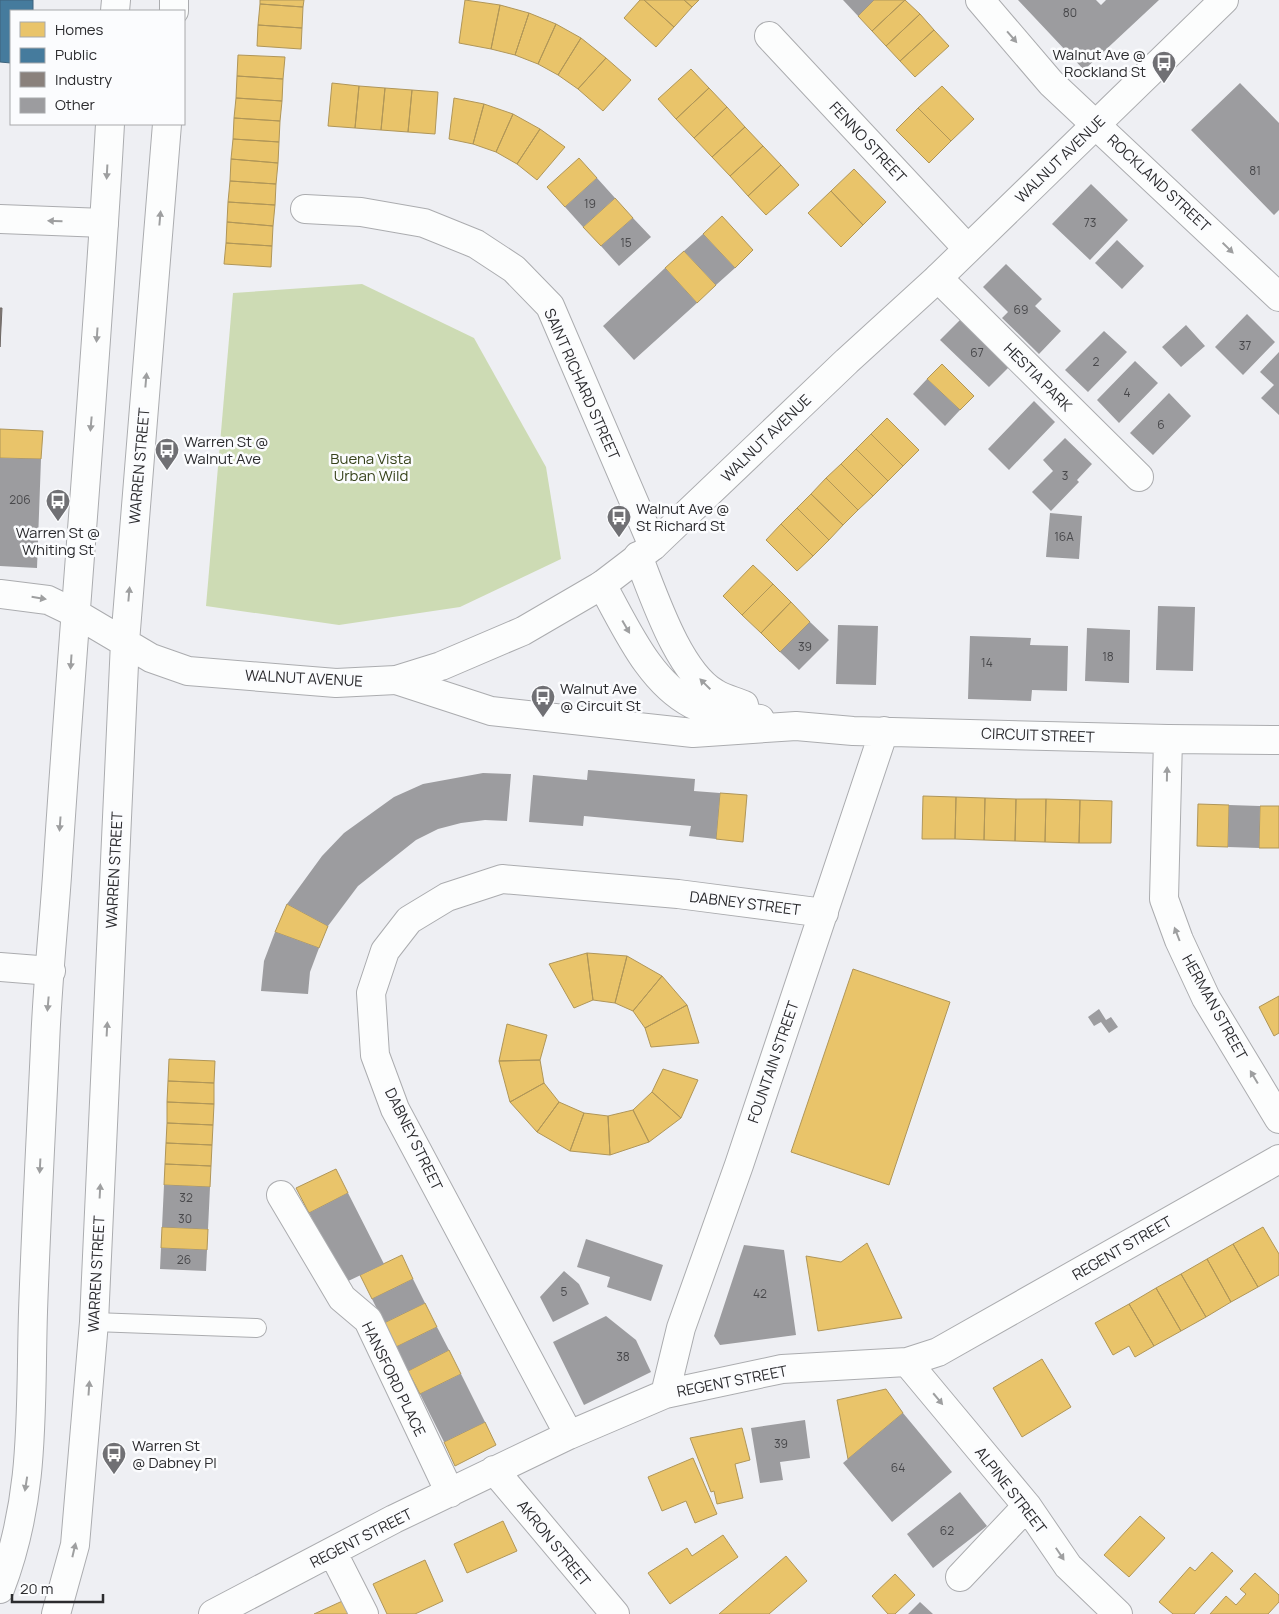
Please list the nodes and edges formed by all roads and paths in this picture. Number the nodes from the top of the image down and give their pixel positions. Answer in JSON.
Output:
{"nodes":[{"id":1,"x":980,"y":0,"type":"edge"},
{"id":2,"x":1224,"y":0,"type":"edge"},
{"id":3,"x":769,"y":36,"type":"dead end"},
{"id":4,"x":110,"y":125,"type":"edge"},
{"id":5,"x":167,"y":125,"type":"edge"},
{"id":6,"x":1096,"y":125,"type":"junction"},
{"id":7,"x":304,"y":209,"type":"dead end"},
{"id":8,"x":0,"y":219,"type":"edge"},
{"id":9,"x":104,"y":224,"type":"junction"},
{"id":10,"x":967,"y":248,"type":"junction"},
{"id":11,"x":938,"y":278,"type":"junction"},
{"id":12,"x":1279,"y":297,"type":"edge"},
{"id":13,"x":1139,"y":477,"type":"dead end"},
{"id":14,"x":645,"y":551,"type":"junction"},
{"id":15,"x":602,"y":585,"type":"junction"},
{"id":16,"x":0,"y":594,"type":"edge"},
{"id":17,"x":75,"y":613,"type":"junction"},
{"id":18,"x":125,"y":642,"type":"junction"},
{"id":19,"x":396,"y":680,"type":"junction"},
{"id":20,"x":796,"y":726,"type":"junction"},
{"id":21,"x":884,"y":731,"type":"junction"},
{"id":22,"x":1168,"y":739,"type":"junction"},
{"id":23,"x":1279,"y":740,"type":"edge"},
{"id":24,"x":824,"y":913,"type":"junction"},
{"id":25,"x":0,"y":967,"type":"edge"},
{"id":26,"x":51,"y":971,"type":"junction"},
{"id":27,"x":1279,"y":1119,"type":"edge"},
{"id":28,"x":1279,"y":1159,"type":"edge"},
{"id":29,"x":281,"y":1195,"type":"dead end"},
{"id":30,"x":94,"y":1322,"type":"junction"},
{"id":31,"x":257,"y":1328,"type":"dead end"},
{"id":32,"x":907,"y":1362,"type":"junction"},
{"id":33,"x":665,"y":1394,"type":"junction"},
{"id":34,"x":569,"y":1435,"type":"junction"},
{"id":35,"x":494,"y":1470,"type":"junction"},
{"id":36,"x":450,"y":1493,"type":"junction"},
{"id":37,"x":1027,"y":1506,"type":"junction"},
{"id":38,"x":333,"y":1553,"type":"junction"},
{"id":39,"x":960,"y":1577,"type":"dead end"},
{"id":40,"x":0,"y":1589,"type":"edge"},
{"id":41,"x":600,"y":1609,"type":"edge"},
{"id":42,"x":56,"y":1614,"type":"edge"},
{"id":43,"x":214,"y":1614,"type":"edge"},
{"id":44,"x":364,"y":1614,"type":"edge"},
{"id":45,"x":1118,"y":1614,"type":"edge"}],
"edges":[{"from":1,"to":6,"type":"street","name":"ROCKLAND STREET","one_way":true},
{"from":2,"to":6,"type":"street","name":"WALNUT AVENUE"},
{"from":3,"to":10,"type":"street","name":"FENNO STREET"},
{"from":4,"to":9,"type":"street","one_way":true},
{"from":18,"to":5,"type":"street","name":"WARREN STREET","one_way":true},
{"from":6,"to":10,"type":"street","name":"WALNUT AVENUE"},
{"from":6,"to":12,"type":"street","name":"ROCKLAND STREET","one_way":true},
{"from":7,"to":14,"type":"street","name":"SAINT RICHARD STREET"},
{"from":9,"to":8,"type":"street","one_way":true},
{"from":9,"to":17,"type":"street","one_way":true},
{"from":10,"to":11,"type":"street","name":"WALNUT AVENUE"},
{"from":11,"to":13,"type":"street","name":"HESTIA PARK"},
{"from":11,"to":14,"type":"street","name":"WALNUT AVENUE"},
{"from":14,"to":15,"type":"street","name":"WALNUT AVENUE"},
{"from":20,"to":14,"type":"street","name":"CIRCUIT STREET","one_way":true},
{"from":15,"to":19,"type":"street","name":"WALNUT AVENUE"},
{"from":15,"to":20,"type":"street","name":"CIRCUIT STREET","one_way":true},
{"from":16,"to":17,"type":"street","name":"WALNUT AVENUE","one_way":true},
{"from":17,"to":18,"type":"street","name":"WALNUT AVENUE"},
{"from":17,"to":26,"type":"street","one_way":true},
{"from":18,"to":19,"type":"street","name":"WALNUT AVENUE"},
{"from":30,"to":18,"type":"street","name":"WARREN STREET","one_way":true},
{"from":19,"to":20,"type":"street","name":"CIRCUIT STREET"},
{"from":20,"to":21,"type":"street","name":"CIRCUIT STREET"},
{"from":21,"to":22,"type":"street","name":"CIRCUIT STREET"},
{"from":21,"to":24,"type":"street","name":"FOUNTAIN STREET"},
{"from":22,"to":23,"type":"street","name":"CIRCUIT STREET"},
{"from":27,"to":22,"type":"street","name":"HERMAN STREET","one_way":true},
{"from":24,"to":33,"type":"street","name":"FOUNTAIN STREET"},
{"from":24,"to":34,"type":"street","name":"DABNEY STREET"},
{"from":25,"to":26,"type":"street"},
{"from":26,"to":40,"type":"street","one_way":true},
{"from":28,"to":32,"type":"street","name":"REGENT STREET"},
{"from":29,"to":36,"type":"street","name":"HANSFORD PLACE"},
{"from":30,"to":31,"type":"lane"},
{"from":42,"to":30,"type":"street","name":"WARREN STREET","one_way":true},
{"from":32,"to":33,"type":"street","name":"REGENT STREET"},
{"from":32,"to":37,"type":"street","name":"ALPINE STREET","one_way":true},
{"from":33,"to":34,"type":"street","name":"REGENT STREET"},
{"from":34,"to":35,"type":"street","name":"REGENT STREET"},
{"from":35,"to":36,"type":"street","name":"REGENT STREET"},
{"from":35,"to":41,"type":"street","name":"AKRON STREET"},
{"from":36,"to":38,"type":"street","name":"REGENT STREET"},
{"from":37,"to":39,"type":"street"},
{"from":37,"to":45,"type":"street","name":"ALPINE STREET","one_way":true},
{"from":38,"to":43,"type":"street","name":"REGENT STREET"},
{"from":38,"to":44,"type":"street"}]}
